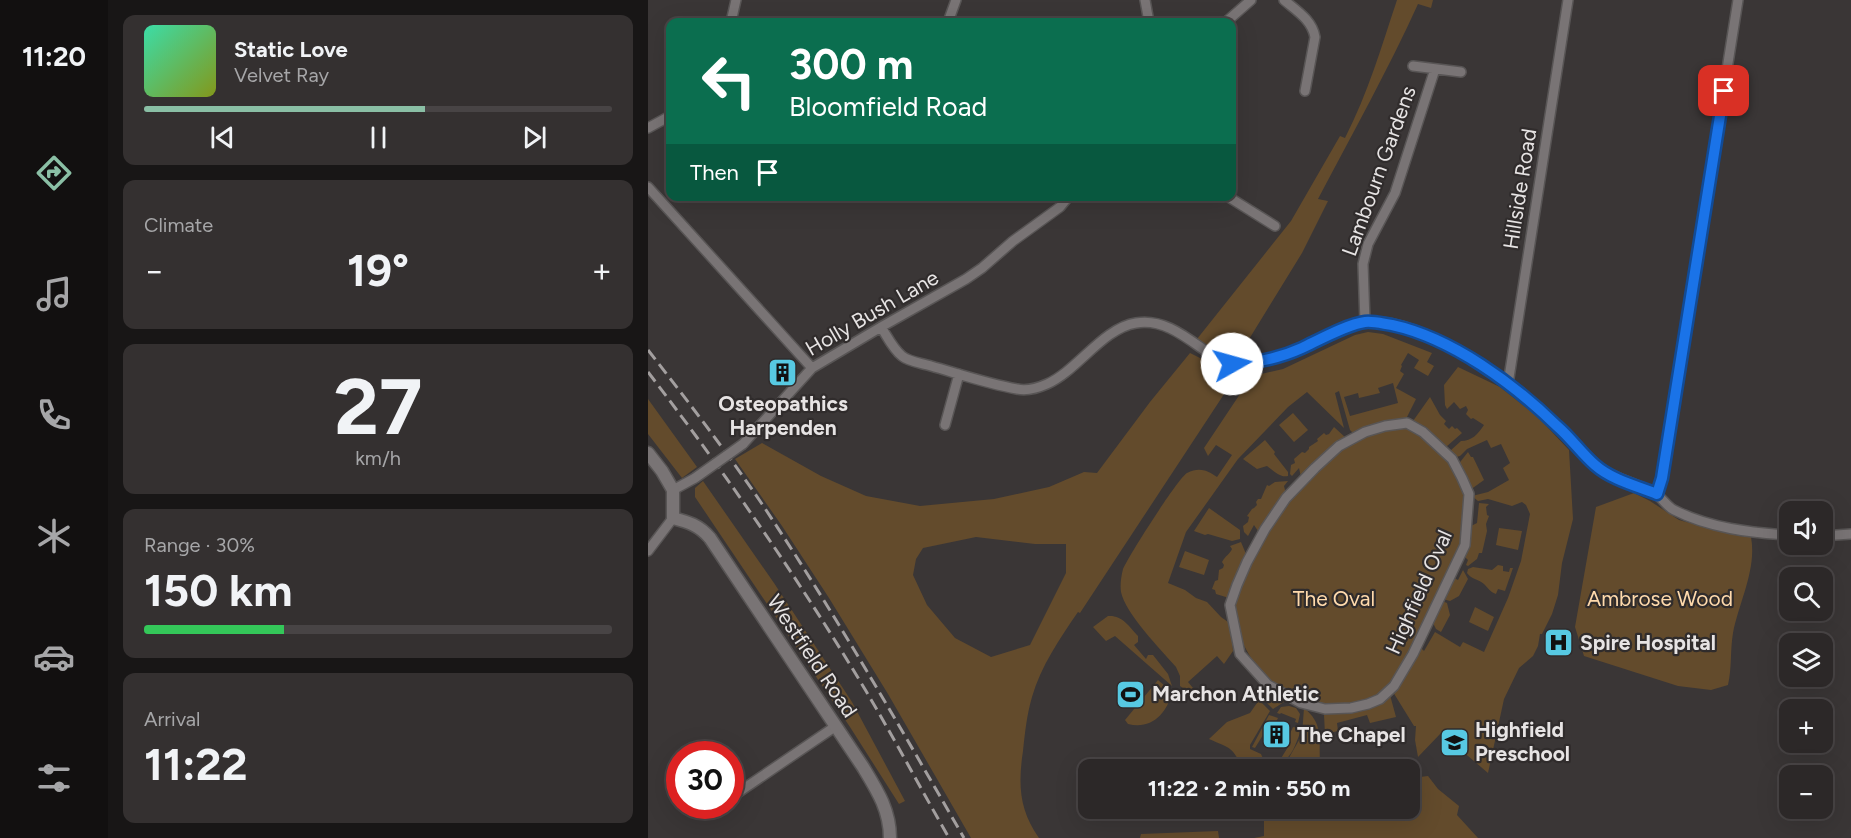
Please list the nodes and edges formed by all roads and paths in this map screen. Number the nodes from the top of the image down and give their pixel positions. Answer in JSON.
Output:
{"nodes":[{"id":1,"x":736,"y":0,"type":"edge"},
{"id":2,"x":956,"y":0,"type":"edge"},
{"id":3,"x":1145,"y":0,"type":"edge"},
{"id":4,"x":1251,"y":0,"type":"edge"},
{"id":5,"x":1284,"y":0,"type":"edge"},
{"id":6,"x":1568,"y":0,"type":"edge"},
{"id":7,"x":1738,"y":0,"type":"edge"},
{"id":8,"x":732,"y":18,"type":"edge"},
{"id":9,"x":949,"y":18,"type":"edge"},
{"id":10,"x":1148,"y":18,"type":"edge"},
{"id":11,"x":1231,"y":18,"type":"edge"},
{"id":12,"x":1413,"y":66,"type":"dead end"},
{"id":13,"x":1435,"y":69,"type":"junction"},
{"id":14,"x":1461,"y":72,"type":"dead end"},
{"id":15,"x":1305,"y":91,"type":"dead end"},
{"id":16,"x":666,"y":118,"type":"edge"},
{"id":17,"x":648,"y":128,"type":"edge"},
{"id":18,"x":648,"y":187,"type":"edge"},
{"id":19,"x":1065,"y":201,"type":"edge"},
{"id":20,"x":1235,"y":201,"type":"edge"},
{"id":21,"x":1275,"y":226,"type":"dead end"},
{"id":22,"x":1365,"y":322,"type":"junction"},
{"id":23,"x":881,"y":327,"type":"junction"},
{"id":24,"x":812,"y":368,"type":"junction"},
{"id":25,"x":959,"y":374,"type":"junction"},
{"id":26,"x":1509,"y":384,"type":"junction"},
{"id":27,"x":945,"y":425,"type":"dead end"},
{"id":28,"x":648,"y":453,"type":"edge"},
{"id":29,"x":673,"y":490,"type":"junction"},
{"id":30,"x":1657,"y":494,"type":"junction"},
{"id":31,"x":673,"y":518,"type":"junction"},
{"id":32,"x":1779,"y":534,"type":"edge"},
{"id":33,"x":1851,"y":534,"type":"edge"},
{"id":34,"x":1833,"y":535,"type":"edge"},
{"id":35,"x":648,"y":551,"type":"edge"},
{"id":36,"x":1389,"y":690,"type":"joint"},
{"id":37,"x":836,"y":726,"type":"junction"},
{"id":38,"x":744,"y":788,"type":"edge"},
{"id":39,"x":890,"y":838,"type":"edge"}],
"edges":[{"from":1,"to":8,"type":"street"},
{"from":2,"to":9,"type":"street"},
{"from":3,"to":10,"type":"street"},
{"from":4,"to":11,"type":"street"},
{"from":5,"to":15,"type":"street"},
{"from":6,"to":26,"type":"street","name":"Hillside Road"},
{"from":7,"to":30,"type":"street"},
{"from":12,"to":13,"type":"street","name":"Lambourn Gardens"},
{"from":13,"to":14,"type":"street","name":"Lambourn Gardens"},
{"from":13,"to":22,"type":"street","name":"Lambourn Gardens"},
{"from":16,"to":17,"type":"street"},
{"from":18,"to":24,"type":"street"},
{"from":19,"to":23,"type":"street","name":"Holly Bush Lane"},
{"from":20,"to":21,"type":"street"},
{"from":22,"to":25,"type":"street"},
{"from":22,"to":26,"type":"street"},
{"from":23,"to":24,"type":"street","name":"Holly Bush Lane"},
{"from":23,"to":25,"type":"street"},
{"from":24,"to":29,"type":"street","name":"Holly Bush Lane","bridge":true},
{"from":25,"to":27,"type":"street"},
{"from":26,"to":30,"type":"street"},
{"from":28,"to":29,"type":"street"},
{"from":29,"to":31,"type":"street"},
{"from":30,"to":32,"type":"street"},
{"from":31,"to":35,"type":"street"},
{"from":31,"to":37,"type":"street","name":"Westfield Road"},
{"from":33,"to":34,"type":"street"},
{"from":36,"to":36,"type":"street","name":"Highfield Oval"},
{"from":37,"to":38,"type":"street"},
{"from":37,"to":39,"type":"street","name":"Westfield Road"}]}
